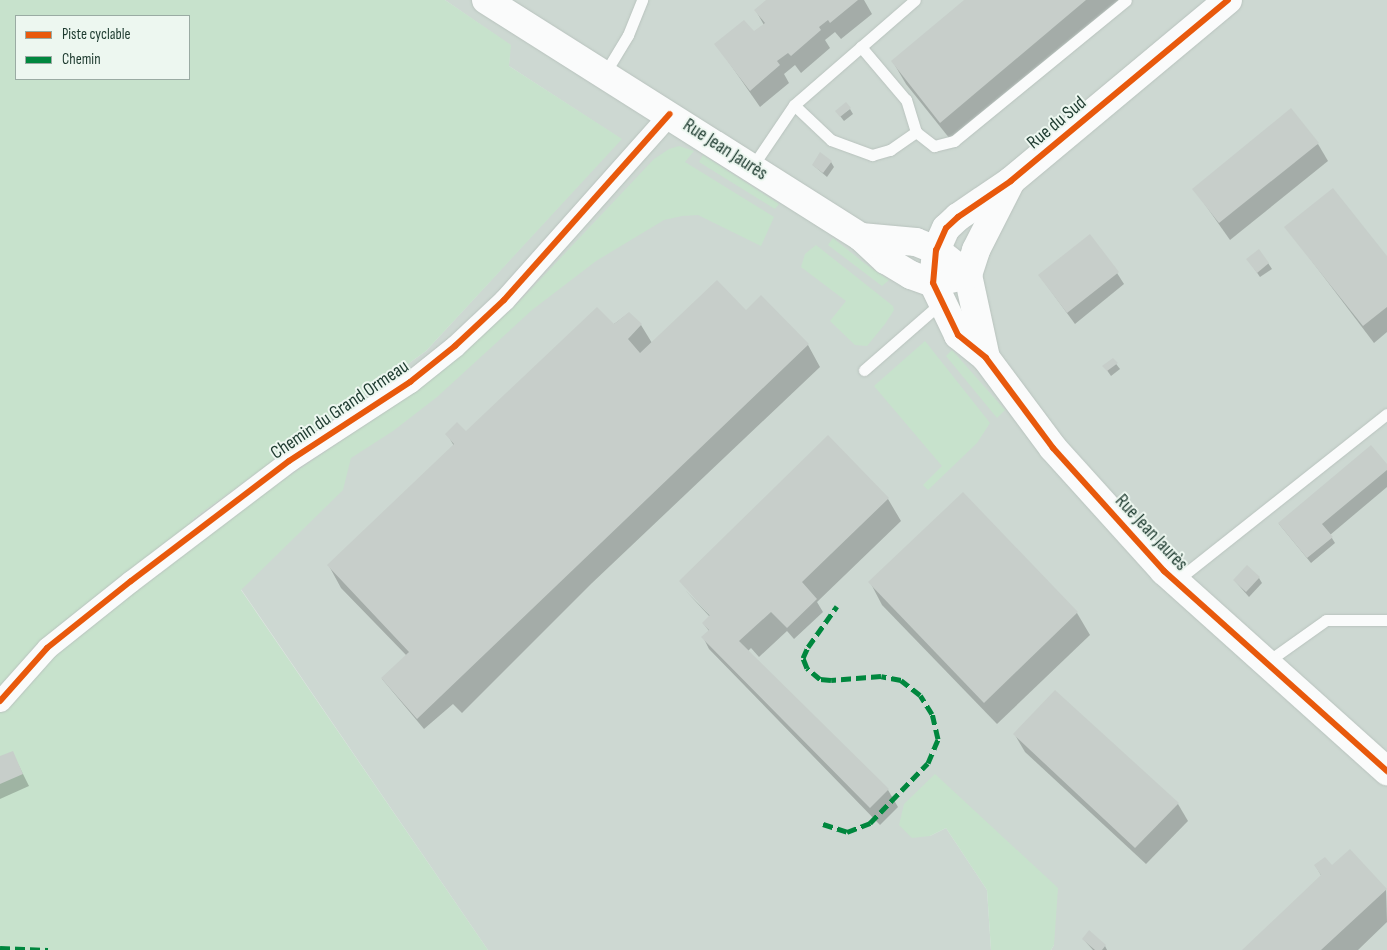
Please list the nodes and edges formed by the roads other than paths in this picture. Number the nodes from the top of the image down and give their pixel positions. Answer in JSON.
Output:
{"nodes":[{"id":1,"x":486,"y":0,"type":"edge"},
{"id":2,"x":642,"y":0,"type":"edge"},
{"id":3,"x":915,"y":0,"type":"edge"},
{"id":4,"x":1126,"y":0,"type":"edge"},
{"id":5,"x":1228,"y":0,"type":"edge"},
{"id":6,"x":861,"y":47,"type":"junction"},
{"id":7,"x":605,"y":73,"type":"junction"},
{"id":8,"x":794,"y":105,"type":"junction"},
{"id":9,"x":670,"y":114,"type":"junction"},
{"id":10,"x":916,"y":132,"type":"junction"},
{"id":11,"x":752,"y":167,"type":"junction"},
{"id":12,"x":1010,"y":181,"type":"junction"},
{"id":13,"x":861,"y":237,"type":"junction"},
{"id":14,"x":932,"y":240,"type":"junction"},
{"id":15,"x":968,"y":275,"type":"junction"},
{"id":16,"x":937,"y":293,"type":"junction"},
{"id":17,"x":986,"y":358,"type":"junction"},
{"id":18,"x":864,"y":370,"type":"dead end"},
{"id":19,"x":1387,"y":414,"type":"edge"},
{"id":20,"x":1176,"y":582,"type":"junction"},
{"id":21,"x":1387,"y":620,"type":"edge"},
{"id":22,"x":1267,"y":662,"type":"junction"},
{"id":23,"x":0,"y":701,"type":"edge"},
{"id":24,"x":1387,"y":771,"type":"edge"}],
"edges":[{"from":1,"to":7,"type":"street","name":"Rue Jean Jaurès"},
{"from":2,"to":7,"type":"lane"},
{"from":3,"to":6,"type":"lane"},
{"from":4,"to":10,"type":"lane"},
{"from":5,"to":12,"type":"street","name":"Rue du Sud"},
{"from":6,"to":8,"type":"lane"},
{"from":6,"to":10,"type":"lane"},
{"from":7,"to":9,"type":"street","name":"Rue Jean Jaurès"},
{"from":8,"to":10,"type":"lane"},
{"from":8,"to":11,"type":"lane"},
{"from":9,"to":11,"type":"street","name":"Rue Jean Jaurès"},
{"from":9,"to":23,"type":"street","name":"Chemin du Grand Ormeau"},
{"from":11,"to":13,"type":"street","name":"Rue Jean Jaurès"},
{"from":12,"to":14,"type":"street","name":"Rue du Sud"},
{"from":12,"to":15,"type":"street","name":"Rue du Sud"},
{"from":13,"to":14,"type":"street","name":"Rue Jean Jaurès"},
{"from":13,"to":16,"type":"street","name":"Rue Jean Jaurès"},
{"from":14,"to":15,"type":"street"},
{"from":14,"to":16,"type":"street"},
{"from":15,"to":16,"type":"street"},
{"from":15,"to":17,"type":"street","name":"Rue Jean Jaurès"},
{"from":16,"to":17,"type":"street","name":"Rue Jean Jaurès"},
{"from":16,"to":18,"type":"lane"},
{"from":17,"to":20,"type":"street","name":"Rue Jean Jaurès"},
{"from":19,"to":20,"type":"lane"},
{"from":20,"to":22,"type":"street","name":"Rue Jean Jaurès"},
{"from":21,"to":22,"type":"lane"},
{"from":22,"to":24,"type":"street","name":"Rue Jean Jaurès"}]}
